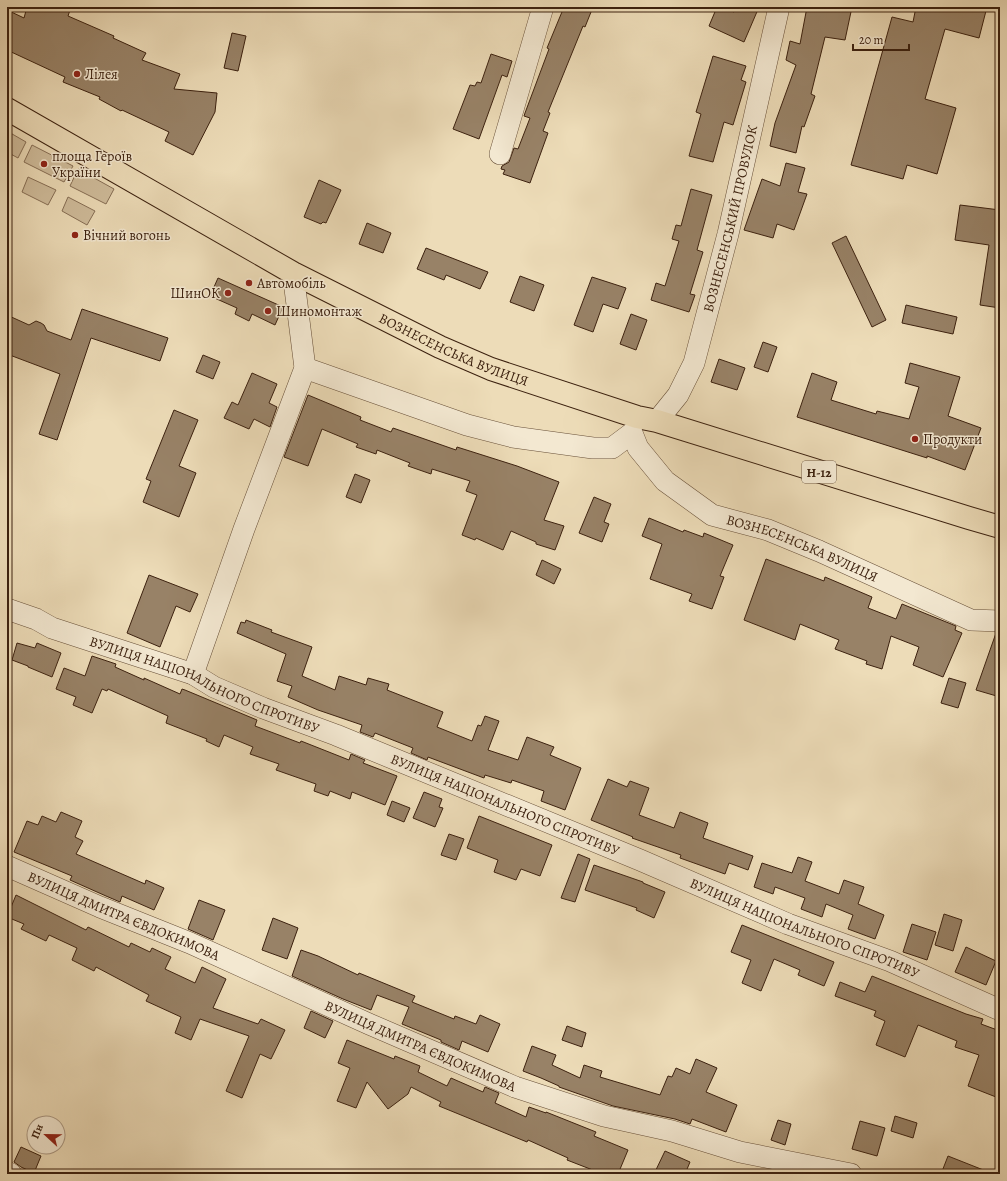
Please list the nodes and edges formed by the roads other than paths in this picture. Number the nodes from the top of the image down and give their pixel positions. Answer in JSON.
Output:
{"nodes":[{"id":1,"x":543,"y":7,"type":"edge"},
{"id":2,"x":779,"y":7,"type":"edge"},
{"id":3,"x":7,"y":109,"type":"edge"},
{"id":4,"x":500,"y":154,"type":"dead end"},
{"id":5,"x":293,"y":273,"type":"junction"},
{"id":6,"x":305,"y":368,"type":"junction"},
{"id":7,"x":642,"y":424,"type":"junction"},
{"id":8,"x":1000,"y":527,"type":"edge"},
{"id":9,"x":7,"y":609,"type":"edge"},
{"id":10,"x":1000,"y":621,"type":"edge"},
{"id":11,"x":193,"y":674,"type":"junction"},
{"id":12,"x":7,"y":866,"type":"edge"},
{"id":13,"x":1000,"y":1010,"type":"edge"},
{"id":14,"x":7,"y":1172,"type":"edge"},
{"id":15,"x":11,"y":1174,"type":"edge"},
{"id":16,"x":851,"y":1174,"type":"edge"}],
"edges":[{"from":1,"to":4,"type":"street"},
{"from":2,"to":7,"type":"street","name":"ВОЗНЕСЕНСЬКИЙ ПРОВУЛОК"},
{"from":3,"to":5,"type":"main road","name":"ВОЗНЕСЕНСЬКА ВУЛИЦЯ","number":"Н-12"},
{"from":5,"to":6,"type":"street"},
{"from":5,"to":7,"type":"main road","name":"ВОЗНЕСЕНСЬКА ВУЛИЦЯ","number":"Н-12"},
{"from":6,"to":7,"type":"street"},
{"from":6,"to":11,"type":"street"},
{"from":7,"to":8,"type":"main road","name":"ВОЗНЕСЕНСЬКА ВУЛИЦЯ","number":"Н-12"},
{"from":7,"to":10,"type":"street","name":"ВОЗНЕСЕНСЬКА ВУЛИЦЯ"},
{"from":9,"to":11,"type":"street","name":"ВУЛИЦЯ НАЦІОНАЛЬНОГО СПРОТИВУ"},
{"from":11,"to":13,"type":"street","name":"ВУЛИЦЯ НАЦІОНАЛЬНОГО СПРОТИВУ"},
{"from":12,"to":16,"type":"street","name":"ВУЛИЦЯ ДМИТРА ЄВДОКИМОВА"},
{"from":14,"to":15,"type":"street"}]}
